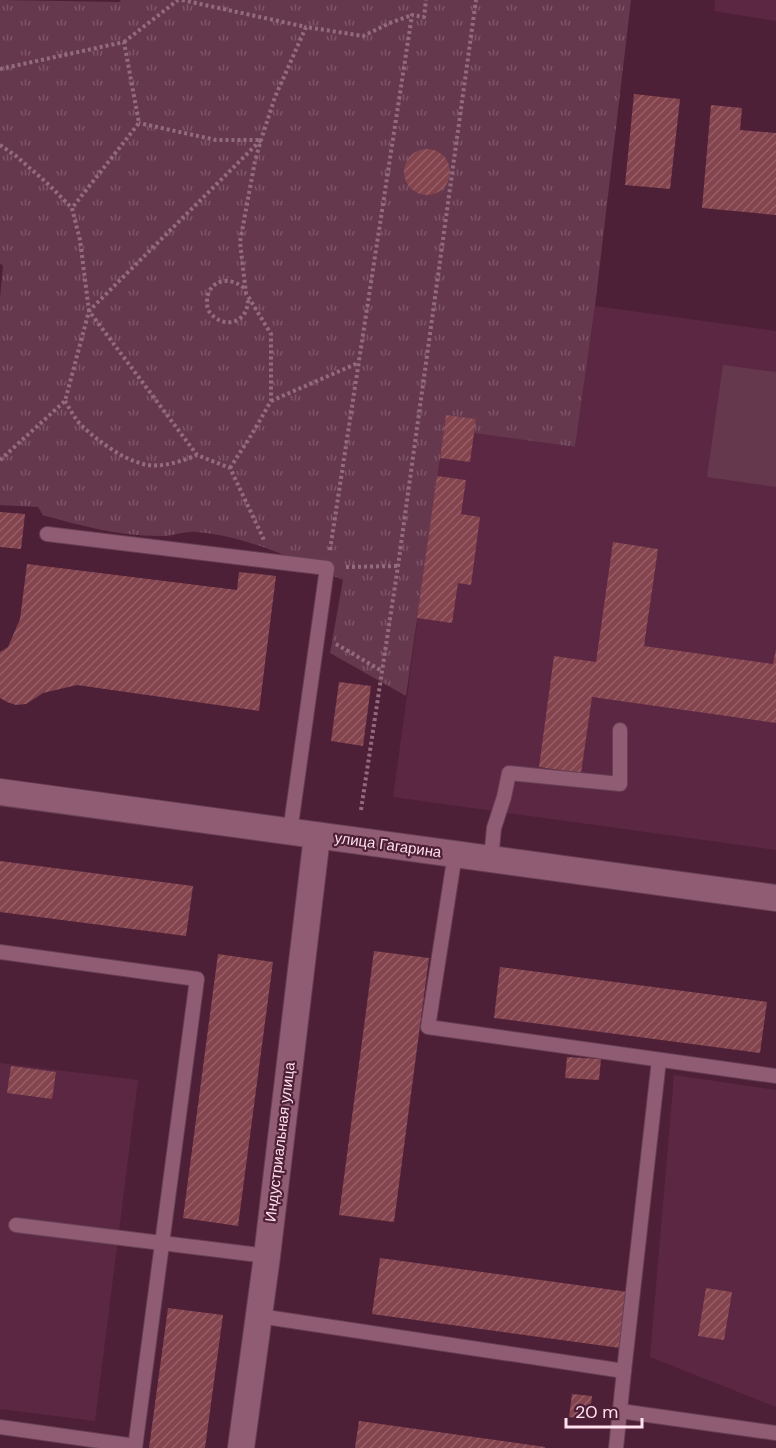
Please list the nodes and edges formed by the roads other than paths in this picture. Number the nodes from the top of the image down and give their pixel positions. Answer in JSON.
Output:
{"nodes":[{"id":1,"x":47,"y":534,"type":"dead end"},
{"id":2,"x":620,"y":730,"type":"dead end"},
{"id":3,"x":0,"y":792,"type":"edge"},
{"id":4,"x":290,"y":832,"type":"junction"},
{"id":5,"x":317,"y":836,"type":"junction"},
{"id":6,"x":455,"y":854,"type":"junction"},
{"id":7,"x":491,"y":859,"type":"junction"},
{"id":8,"x":776,"y":898,"type":"edge"},
{"id":9,"x":0,"y":952,"type":"edge"},
{"id":10,"x":659,"y":1060,"type":"junction"},
{"id":11,"x":776,"y":1076,"type":"edge"},
{"id":12,"x":16,"y":1225,"type":"dead end"},
{"id":13,"x":162,"y":1244,"type":"junction"},
{"id":14,"x":267,"y":1256,"type":"junction"},
{"id":15,"x":259,"y":1316,"type":"junction"},
{"id":16,"x":624,"y":1371,"type":"junction"},
{"id":17,"x":620,"y":1411,"type":"junction"},
{"id":18,"x":0,"y":1427,"type":"edge"},
{"id":19,"x":776,"y":1433,"type":"edge"},
{"id":20,"x":135,"y":1447,"type":"edge"},
{"id":21,"x":241,"y":1448,"type":"edge"},
{"id":22,"x":616,"y":1448,"type":"edge"}],
"edges":[{"from":1,"to":4,"type":"lane"},
{"from":2,"to":7,"type":"lane"},
{"from":3,"to":4,"type":"street","name":"улица Гагарина"},
{"from":4,"to":5,"type":"street","name":"улица Гагарина"},
{"from":5,"to":6,"type":"street","name":"улица Гагарина"},
{"from":5,"to":14,"type":"street","name":"Индустриальная улица"},
{"from":6,"to":7,"type":"street","name":"улица Гагарина"},
{"from":6,"to":10,"type":"lane"},
{"from":7,"to":8,"type":"street","name":"улица Гагарина"},
{"from":9,"to":13,"type":"lane"},
{"from":10,"to":11,"type":"lane"},
{"from":10,"to":16,"type":"lane"},
{"from":12,"to":13,"type":"lane"},
{"from":13,"to":14,"type":"lane"},
{"from":13,"to":20,"type":"lane"},
{"from":14,"to":15,"type":"street","name":"Индустриальная улица"},
{"from":15,"to":16,"type":"lane"},
{"from":15,"to":21,"type":"street","name":"Индустриальная улица"},
{"from":16,"to":17,"type":"lane"},
{"from":17,"to":19,"type":"lane"},
{"from":17,"to":22,"type":"lane"},
{"from":18,"to":20,"type":"lane"}]}
